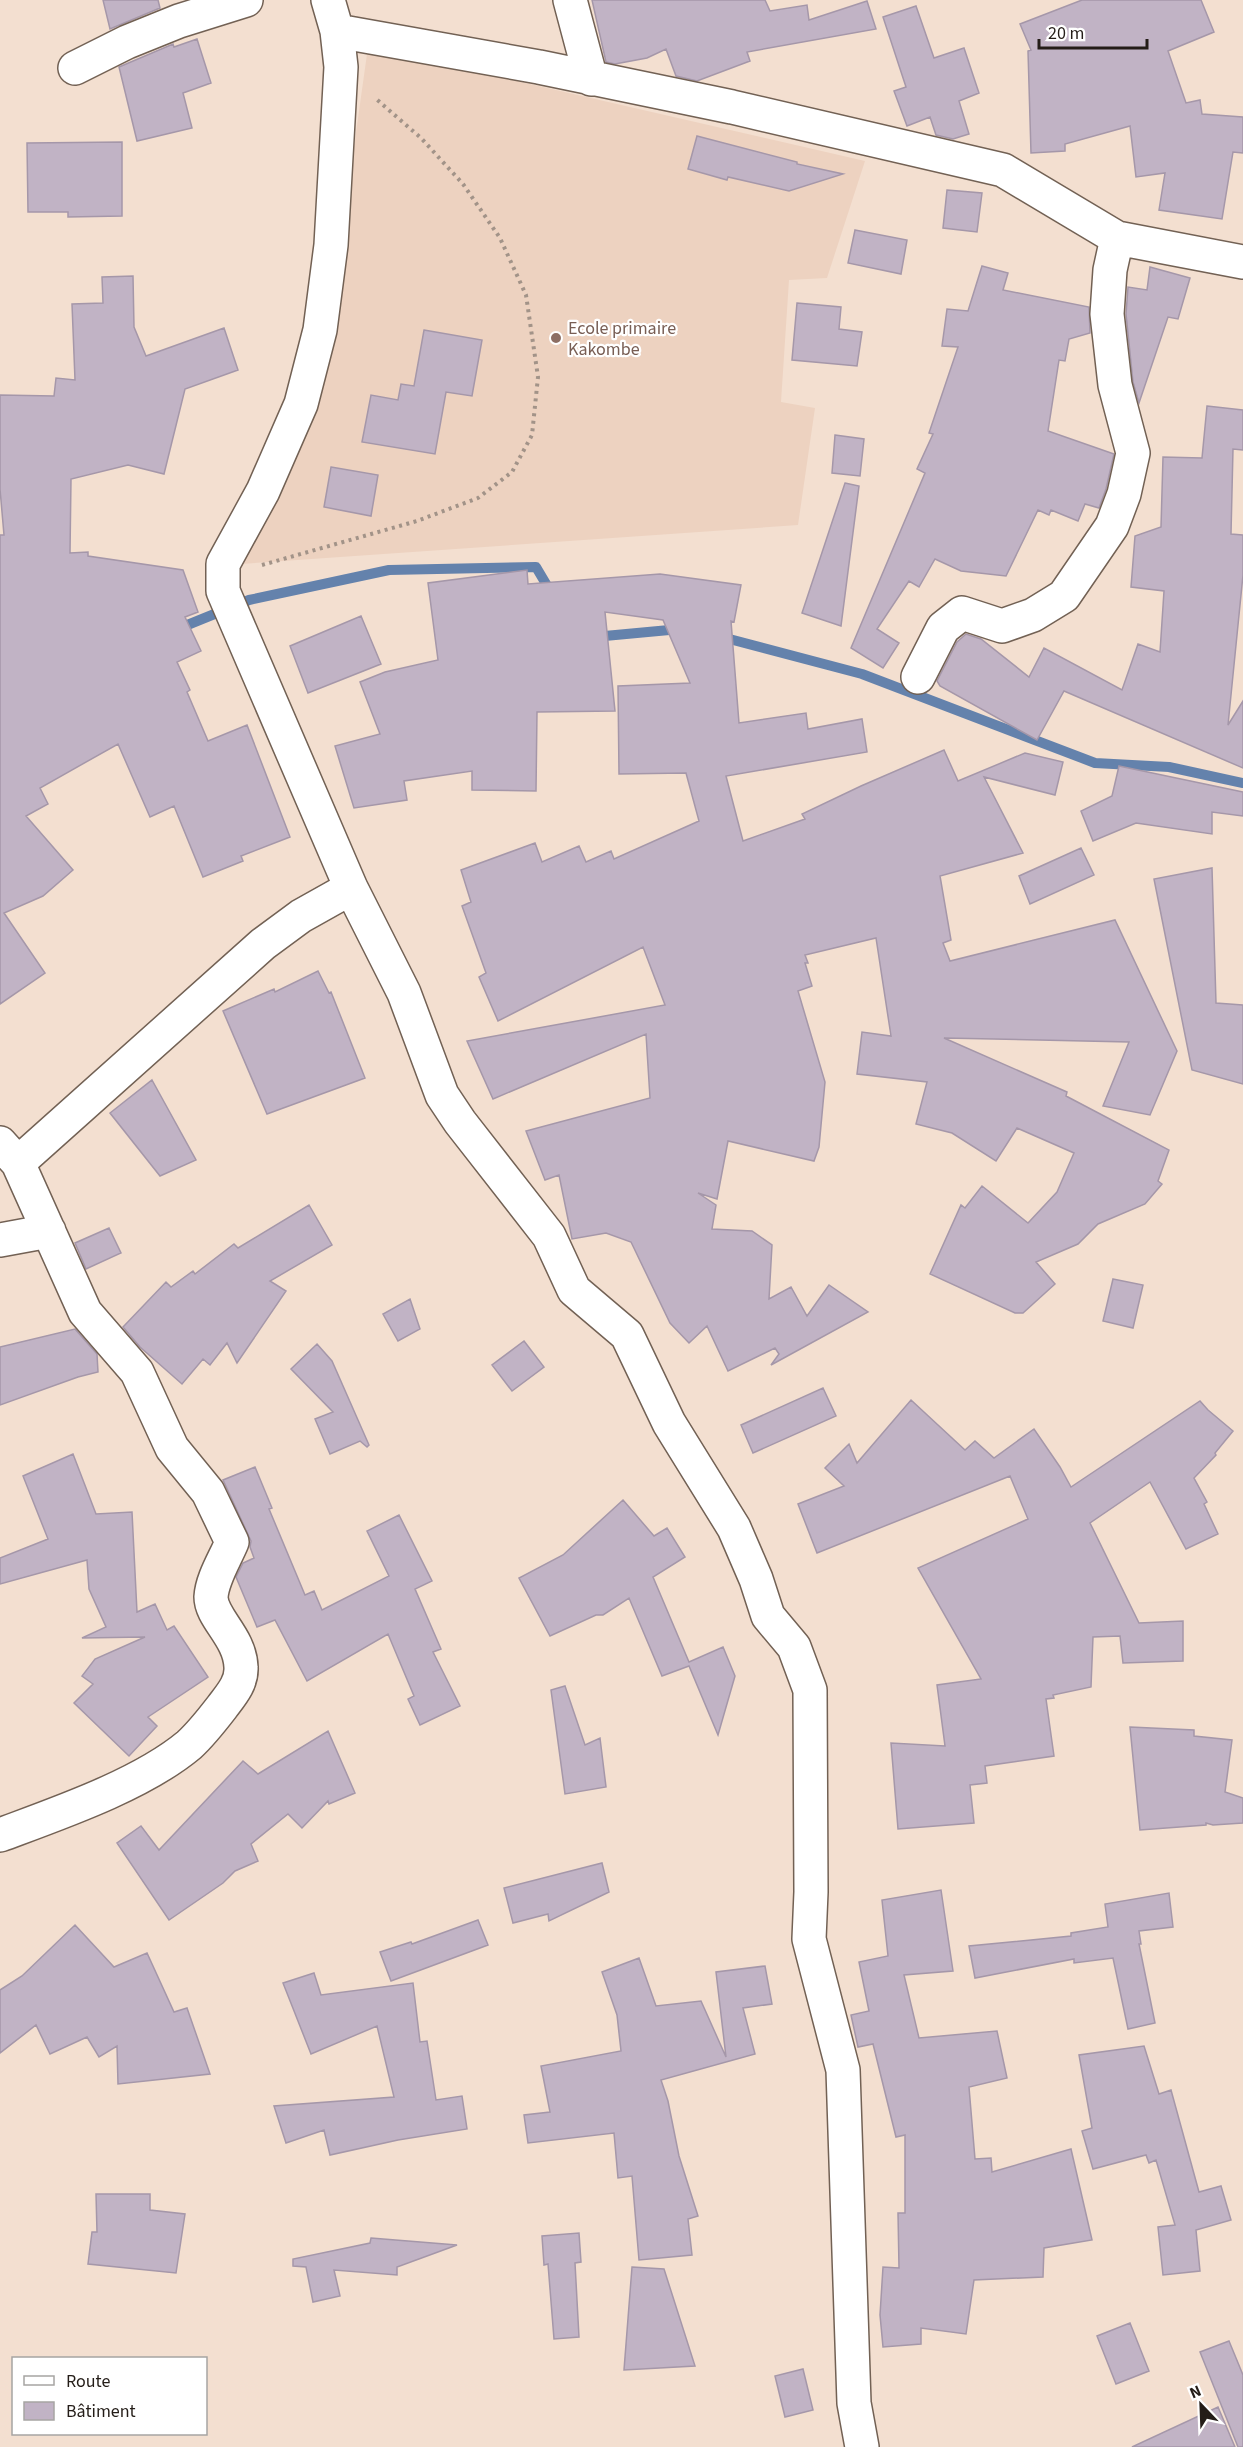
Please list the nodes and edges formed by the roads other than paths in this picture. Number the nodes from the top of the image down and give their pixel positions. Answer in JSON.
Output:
{"nodes":[{"id":1,"x":246,"y":0,"type":"edge"},
{"id":2,"x":328,"y":0,"type":"edge"},
{"id":3,"x":570,"y":0,"type":"edge"},
{"id":4,"x":338,"y":31,"type":"junction"},
{"id":5,"x":75,"y":68,"type":"dead end"},
{"id":6,"x":591,"y":79,"type":"junction"},
{"id":7,"x":1117,"y":238,"type":"junction"},
{"id":8,"x":1243,"y":262,"type":"edge"},
{"id":9,"x":918,"y":677,"type":"dead end"},
{"id":10,"x":351,"y":888,"type":"junction"},
{"id":11,"x":9,"y":1154,"type":"edge"},
{"id":12,"x":49,"y":1231,"type":"junction"},
{"id":13,"x":0,"y":1240,"type":"edge"},
{"id":14,"x":0,"y":1835,"type":"edge"},
{"id":15,"x":862,"y":2447,"type":"edge"}],
"edges":[{"from":1,"to":5,"type":"street"},
{"from":2,"to":4,"type":"street"},
{"from":3,"to":6,"type":"street"},
{"from":4,"to":6,"type":"street"},
{"from":4,"to":10,"type":"street"},
{"from":6,"to":7,"type":"street"},
{"from":7,"to":8,"type":"street"},
{"from":7,"to":9,"type":"street"},
{"from":10,"to":11,"type":"street"},
{"from":10,"to":15,"type":"street"},
{"from":11,"to":12,"type":"street"},
{"from":12,"to":13,"type":"street"},
{"from":12,"to":14,"type":"street"}]}
